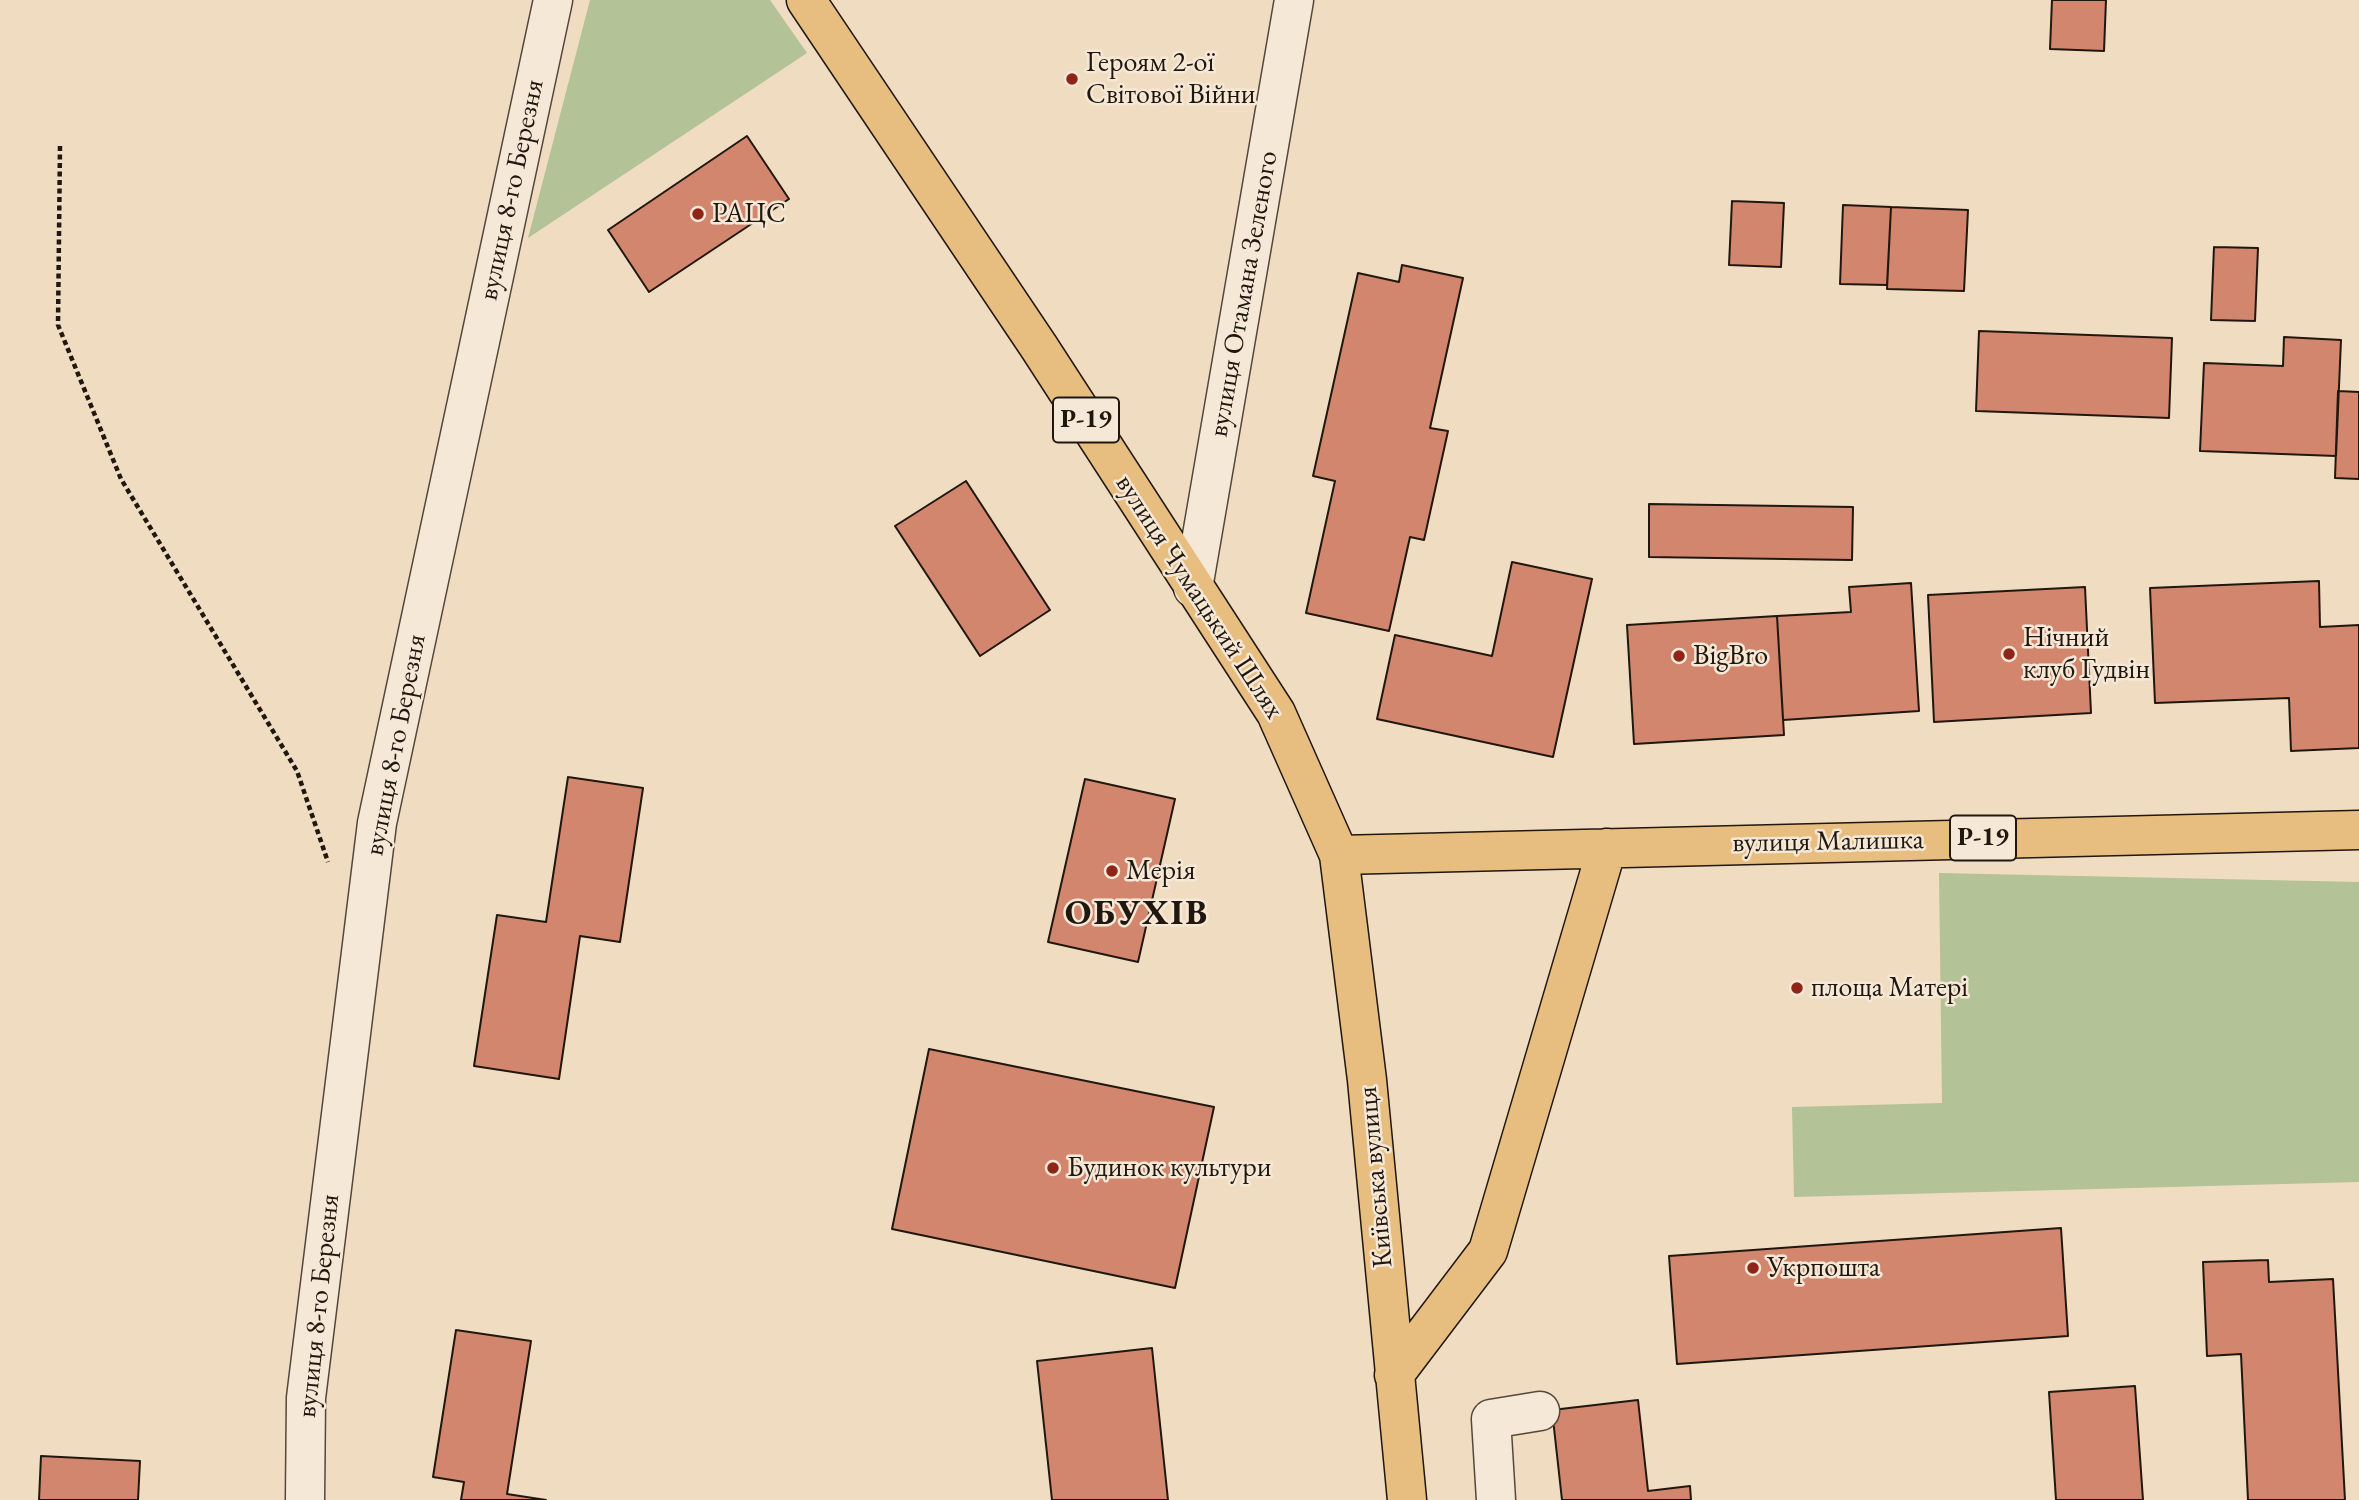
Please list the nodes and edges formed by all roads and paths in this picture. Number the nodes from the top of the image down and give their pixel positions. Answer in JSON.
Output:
{"nodes":[{"id":1,"x":553,"y":0,"type":"edge"},
{"id":2,"x":806,"y":0,"type":"edge"},
{"id":3,"x":1294,"y":0,"type":"edge"},
{"id":4,"x":60,"y":146,"type":"dead end"},
{"id":5,"x":1193,"y":588,"type":"junction"},
{"id":6,"x":2359,"y":830,"type":"edge"},
{"id":7,"x":1607,"y":848,"type":"junction"},
{"id":8,"x":1339,"y":855,"type":"junction"},
{"id":9,"x":331,"y":871,"type":"dead end"},
{"id":10,"x":1394,"y":1374,"type":"junction"},
{"id":11,"x":1540,"y":1411,"type":"dead end"},
{"id":12,"x":305,"y":1500,"type":"edge"},
{"id":13,"x":1407,"y":1500,"type":"edge"},
{"id":14,"x":1496,"y":1500,"type":"edge"}],
"edges":[{"from":1,"to":12,"type":"street","name":"вулиця 8-го Березня"},
{"from":2,"to":5,"type":"main road","name":"вулиця Чумацький Шлях","number":"Р-19"},
{"from":3,"to":5,"type":"street","name":"вулиця Отамана Зеленого"},
{"from":4,"to":9,"type":"path"},
{"from":5,"to":8,"type":"main road","name":"вулиця Чумацький Шлях","number":"Р-19"},
{"from":6,"to":7,"type":"main road","name":"вулиця Малишка","number":"Р-19"},
{"from":7,"to":8,"type":"main road","name":"вулиця Малишка","number":"Р-19"},
{"from":7,"to":10,"type":"main road"},
{"from":8,"to":10,"type":"main road","name":"Київська вулиця"},
{"from":10,"to":13,"type":"main road","name":"Київська вулиця"},
{"from":11,"to":14,"type":"street"}]}
